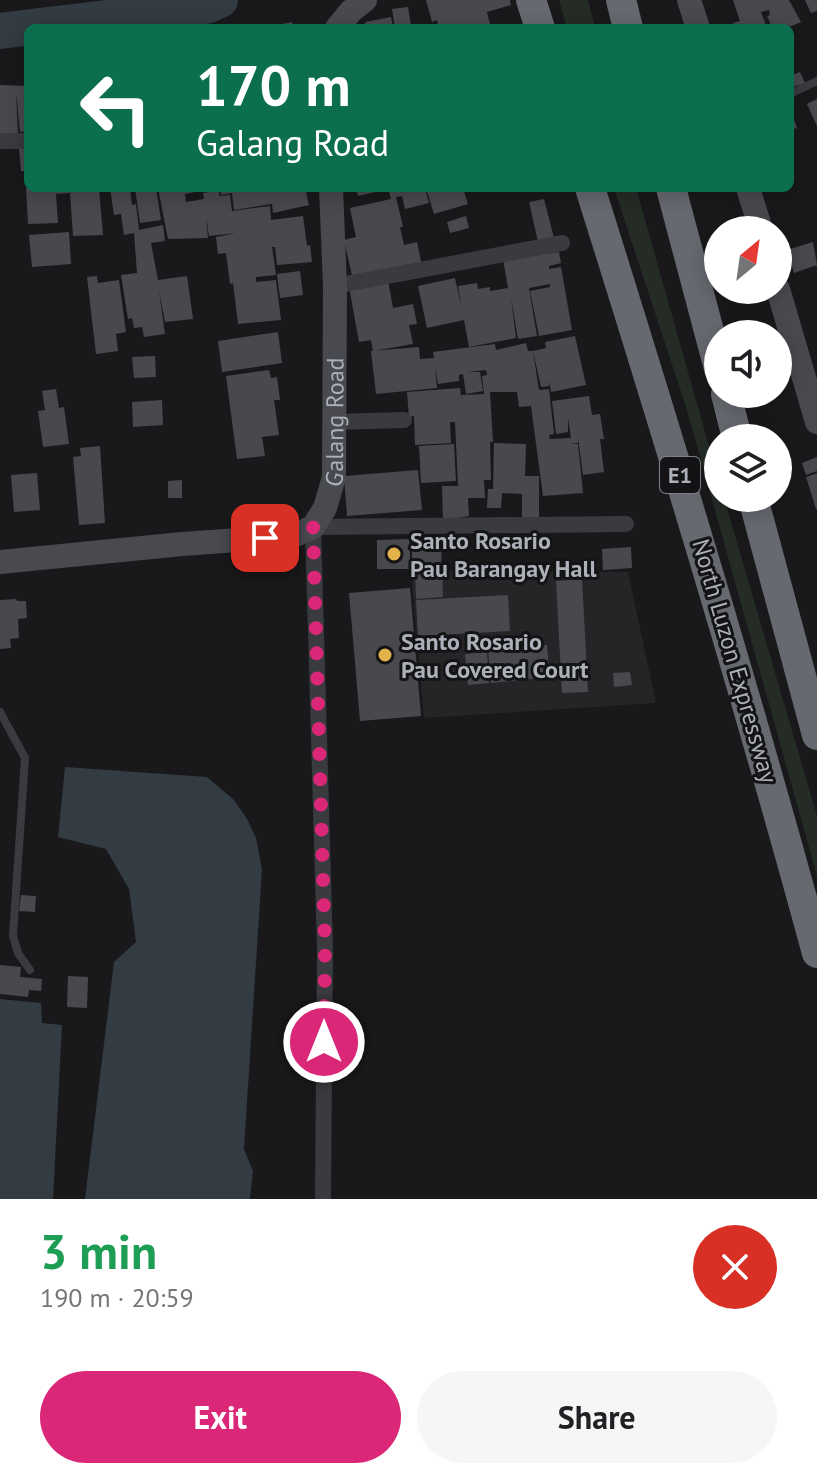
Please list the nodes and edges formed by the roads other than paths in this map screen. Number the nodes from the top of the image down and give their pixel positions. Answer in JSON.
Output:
{"nodes":[{"id":1,"x":365,"y":0,"type":"edge"},
{"id":2,"x":621,"y":0,"type":"edge"},
{"id":3,"x":689,"y":0,"type":"edge"},
{"id":4,"x":340,"y":24,"type":"edge"},
{"id":5,"x":627,"y":24,"type":"edge"},
{"id":6,"x":697,"y":24,"type":"edge"},
{"id":7,"x":817,"y":81,"type":"edge"},
{"id":8,"x":794,"y":92,"type":"edge"},
{"id":9,"x":0,"y":141,"type":"edge"},
{"id":10,"x":24,"y":141,"type":"edge"},
{"id":11,"x":331,"y":192,"type":"edge"},
{"id":12,"x":591,"y":192,"type":"edge"},
{"id":13,"x":672,"y":192,"type":"edge"},
{"id":14,"x":749,"y":192,"type":"edge"},
{"id":15,"x":757,"y":216,"type":"edge"},
{"id":16,"x":562,"y":243,"type":"dead end"},
{"id":17,"x":335,"y":286,"type":"junction"},
{"id":18,"x":782,"y":304,"type":"edge"},
{"id":19,"x":706,"y":320,"type":"edge"},
{"id":20,"x":404,"y":420,"type":"dead end"},
{"id":21,"x":335,"y":422,"type":"junction"},
{"id":22,"x":817,"y":422,"type":"edge"},
{"id":23,"x":757,"y":512,"type":"edge"},
{"id":24,"x":626,"y":524,"type":"dead end"},
{"id":25,"x":313,"y":527,"type":"junction"},
{"id":26,"x":0,"y":562,"type":"edge"},
{"id":27,"x":0,"y":712,"type":"edge"},
{"id":28,"x":817,"y":735,"type":"edge"},
{"id":29,"x":817,"y":953,"type":"edge"},
{"id":30,"x":30,"y":970,"type":"dead end"},
{"id":31,"x":323,"y":1199,"type":"edge"}],
"edges":[{"from":1,"to":4,"type":"street"},
{"from":2,"to":5,"type":"highway"},
{"from":3,"to":6,"type":"street"},
{"from":7,"to":8,"type":"lane"},
{"from":9,"to":10,"type":"street"},
{"from":11,"to":17,"type":"street","name":"Galang Road"},
{"from":12,"to":29,"type":"highway","name":"North Luzon Expressway","number":"E1"},
{"from":13,"to":19,"type":"highway"},
{"from":14,"to":15,"type":"street"},
{"from":16,"to":17,"type":"street"},
{"from":17,"to":21,"type":"street","name":"Galang Road"},
{"from":18,"to":22,"type":"street"},
{"from":20,"to":21,"type":"street"},
{"from":21,"to":25,"type":"street","name":"Galang Road"},
{"from":23,"to":28,"type":"highway"},
{"from":24,"to":25,"type":"street"},
{"from":25,"to":26,"type":"street"},
{"from":25,"to":31,"type":"street"},
{"from":27,"to":30,"type":"lane"}]}
